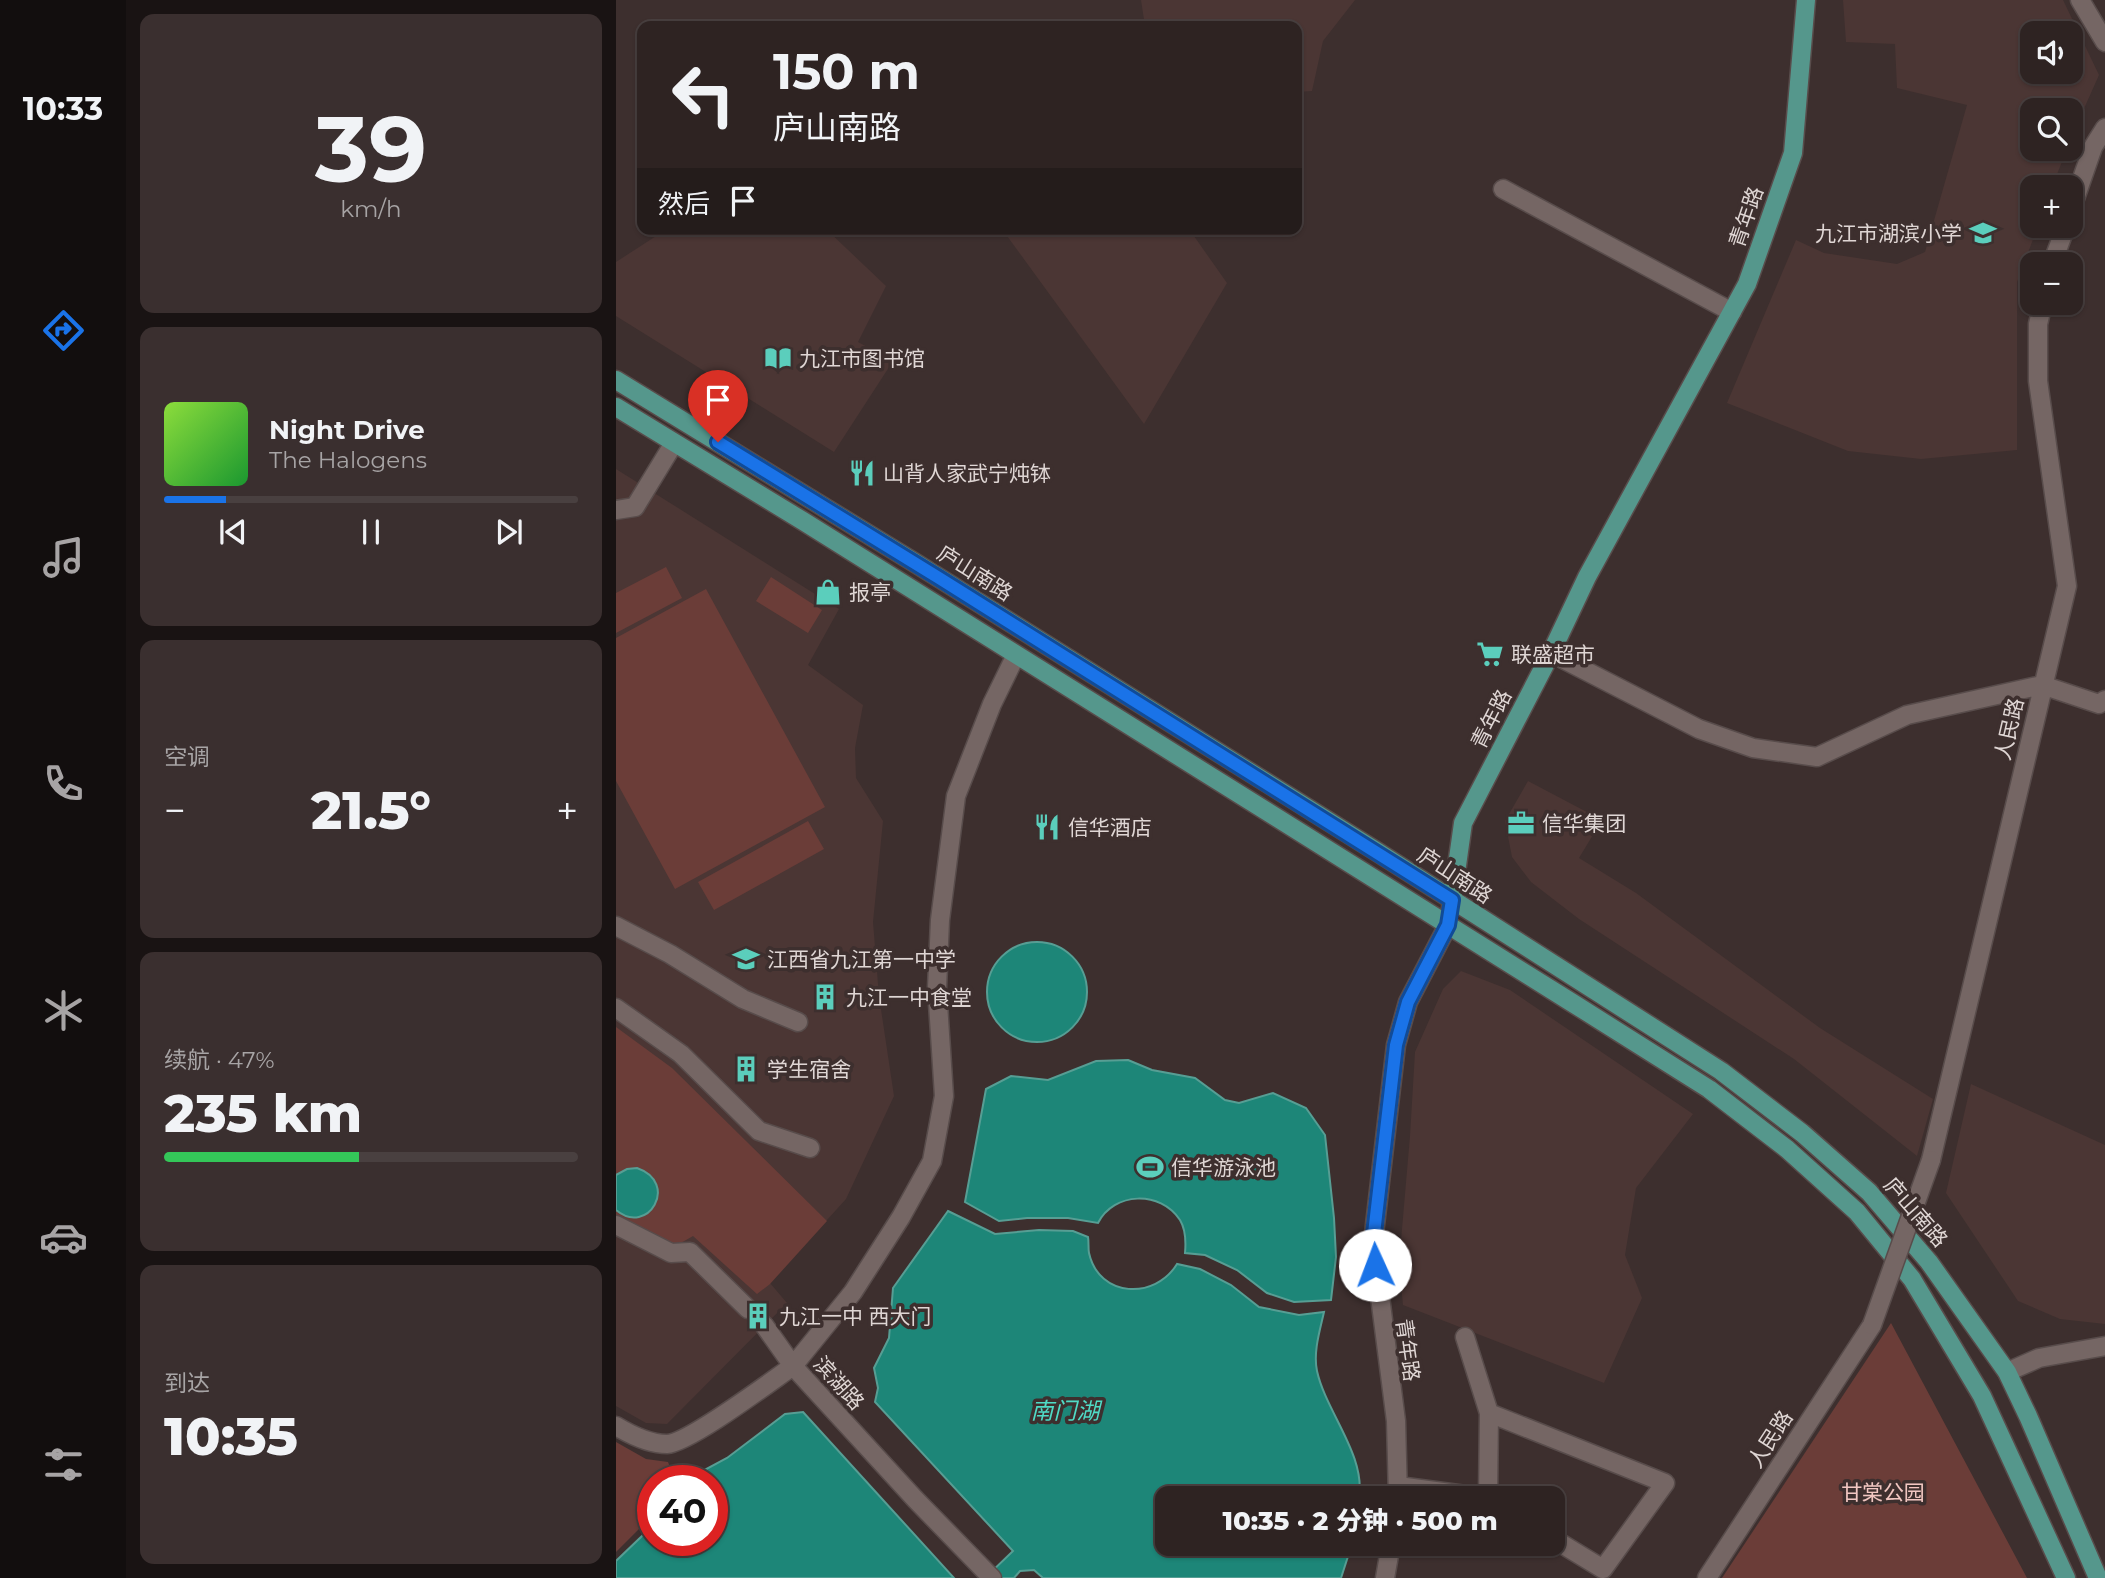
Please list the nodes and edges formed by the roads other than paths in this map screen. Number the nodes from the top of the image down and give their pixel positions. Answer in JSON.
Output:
{"nodes":[{"id":1,"x":1806,"y":0,"type":"edge"},
{"id":2,"x":2080,"y":0,"type":"edge"},
{"id":3,"x":2105,"y":42,"type":"edge"},
{"id":4,"x":2105,"y":128,"type":"edge"},
{"id":5,"x":2083,"y":175,"type":"edge"},
{"id":6,"x":1503,"y":189,"type":"dead end"},
{"id":7,"x":1732,"y":312,"type":"junction"},
{"id":8,"x":2040,"y":315,"type":"edge"},
{"id":9,"x":616,"y":380,"type":"edge"},
{"id":10,"x":616,"y":407,"type":"edge"},
{"id":11,"x":674,"y":443,"type":"junction"},
{"id":12,"x":616,"y":510,"type":"edge"},
{"id":13,"x":1551,"y":653,"type":"junction"},
{"id":14,"x":1016,"y":655,"type":"junction"},
{"id":15,"x":2042,"y":685,"type":"junction"},
{"id":16,"x":2105,"y":700,"type":"edge"},
{"id":17,"x":1452,"y":900,"type":"junction"},
{"id":18,"x":1448,"y":925,"type":"junction"},
{"id":19,"x":616,"y":926,"type":"edge"},
{"id":20,"x":616,"y":1008,"type":"edge"},
{"id":21,"x":798,"y":1023,"type":"dead end"},
{"id":22,"x":810,"y":1148,"type":"dead end"},
{"id":23,"x":616,"y":1225,"type":"edge"},
{"id":24,"x":748,"y":1309,"type":"dead end"},
{"id":25,"x":764,"y":1325,"type":"dead end"},
{"id":26,"x":1465,"y":1337,"type":"dead end"},
{"id":27,"x":2105,"y":1346,"type":"edge"},
{"id":28,"x":793,"y":1366,"type":"junction"},
{"id":29,"x":2007,"y":1372,"type":"junction"},
{"id":30,"x":1489,"y":1413,"type":"junction"},
{"id":31,"x":616,"y":1426,"type":"edge"},
{"id":32,"x":1398,"y":1486,"type":"edge"},
{"id":33,"x":1488,"y":1486,"type":"edge"},
{"id":34,"x":1565,"y":1546,"type":"edge"},
{"id":35,"x":1389,"y":1556,"type":"edge"},
{"id":36,"x":992,"y":1578,"type":"edge"},
{"id":37,"x":1385,"y":1578,"type":"edge"},
{"id":38,"x":1707,"y":1578,"type":"edge"},
{"id":39,"x":2066,"y":1578,"type":"edge"},
{"id":40,"x":2098,"y":1578,"type":"edge"}],
"edges":[{"from":1,"to":7,"type":"main road","name":"青年路"},
{"from":2,"to":3,"type":"street"},
{"from":4,"to":5,"type":"street"},
{"from":6,"to":7,"type":"street"},
{"from":7,"to":13,"type":"main road","name":"青年路"},
{"from":8,"to":15,"type":"street","name":"人民路"},
{"from":9,"to":17,"type":"main road","name":"庐山南路"},
{"from":10,"to":11,"type":"main road"},
{"from":11,"to":12,"type":"street"},
{"from":11,"to":14,"type":"main road"},
{"from":13,"to":15,"type":"street"},
{"from":13,"to":17,"type":"main road","name":"青年路"},
{"from":14,"to":18,"type":"main road"},
{"from":14,"to":28,"type":"street"},
{"from":15,"to":16,"type":"street"},
{"from":15,"to":38,"type":"street","name":"人民路","bridge":true},
{"from":17,"to":18,"type":"main road","name":"青年路"},
{"from":17,"to":29,"type":"main road","name":"庐山南路"},
{"from":18,"to":32,"type":"street","name":"青年路"},
{"from":18,"to":39,"type":"main road"},
{"from":19,"to":21,"type":"street"},
{"from":20,"to":22,"type":"street"},
{"from":23,"to":24,"type":"street"},
{"from":25,"to":28,"type":"street"},
{"from":26,"to":30,"type":"street"},
{"from":27,"to":29,"type":"street"},
{"from":28,"to":31,"type":"street","name":"滨湖路"},
{"from":28,"to":36,"type":"street","name":"滨湖路"},
{"from":29,"to":40,"type":"main road","name":"庐山南路"},
{"from":30,"to":33,"type":"street"},
{"from":30,"to":34,"type":"street"},
{"from":35,"to":37,"type":"street"}]}
